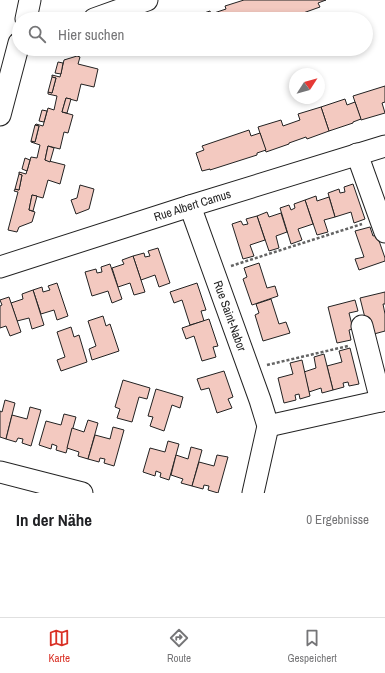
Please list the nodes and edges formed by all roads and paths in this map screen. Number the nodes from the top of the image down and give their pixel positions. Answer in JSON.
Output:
{"nodes":[{"id":1,"x":30,"y":0,"type":"edge"},
{"id":2,"x":147,"y":0,"type":"edge"},
{"id":3,"x":27,"y":12,"type":"edge"},
{"id":4,"x":114,"y":12,"type":"edge"},
{"id":5,"x":16,"y":56,"type":"edge"},
{"id":6,"x":0,"y":115,"type":"edge"},
{"id":7,"x":385,"y":146,"type":"edge"},
{"id":8,"x":357,"y":154,"type":"junction"},
{"id":9,"x":190,"y":206,"type":"junction"},
{"id":10,"x":383,"y":225,"type":"edge"},
{"id":11,"x":0,"y":267,"type":"edge"},
{"id":12,"x":214,"y":272,"type":"junction"},
{"id":13,"x":364,"y":334,"type":"joint"},
{"id":14,"x":249,"y":370,"type":"junction"},
{"id":15,"x":383,"y":400,"type":"edge"},
{"id":16,"x":268,"y":426,"type":"junction"},
{"id":17,"x":0,"y":472,"type":"edge"},
{"id":18,"x":42,"y":488,"type":"edge"},
{"id":19,"x":82,"y":493,"type":"edge"},
{"id":20,"x":253,"y":493,"type":"edge"}],
"edges":[{"from":1,"to":3,"type":"street"},
{"from":2,"to":4,"type":"street"},
{"from":5,"to":6,"type":"street"},
{"from":7,"to":8,"type":"street","name":"Rue Albert Camus"},
{"from":8,"to":9,"type":"street","name":"Rue Albert Camus"},
{"from":8,"to":10,"type":"street"},
{"from":9,"to":11,"type":"street","name":"Rue Albert Camus"},
{"from":9,"to":12,"type":"street","name":"Rue Saint-Nabor"},
{"from":10,"to":12,"type":"path"},
{"from":12,"to":14,"type":"street","name":"Rue Saint-Nabor"},
{"from":13,"to":14,"type":"path"},
{"from":13,"to":15,"type":"street"},
{"from":14,"to":16,"type":"street","name":"Rue Saint-Nabor"},
{"from":15,"to":16,"type":"street"},
{"from":16,"to":20,"type":"street","name":"Rue Saint-Nabor"},
{"from":17,"to":18,"type":"street"},
{"from":18,"to":19,"type":"street"}]}
